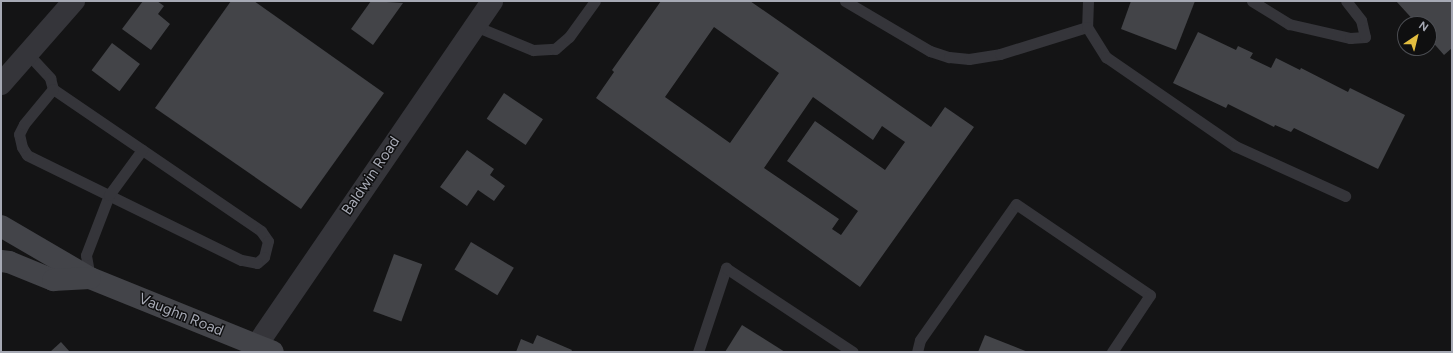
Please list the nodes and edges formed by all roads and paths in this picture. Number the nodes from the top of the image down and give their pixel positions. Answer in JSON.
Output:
{"nodes":[{"id":1,"x":74,"y":1,"type":"edge"},
{"id":2,"x":492,"y":1,"type":"edge"},
{"id":3,"x":595,"y":1,"type":"edge"},
{"id":4,"x":845,"y":1,"type":"edge"},
{"id":5,"x":1088,"y":1,"type":"edge"},
{"id":6,"x":1252,"y":1,"type":"edge"},
{"id":7,"x":1346,"y":1,"type":"edge"},
{"id":8,"x":475,"y":26,"type":"junction"},
{"id":9,"x":1086,"y":27,"type":"junction"},
{"id":10,"x":28,"y":54,"type":"junction"},
{"id":11,"x":1,"y":84,"type":"edge"},
{"id":12,"x":53,"y":89,"type":"junction"},
{"id":13,"x":142,"y":150,"type":"junction"},
{"id":14,"x":109,"y":195,"type":"junction"},
{"id":15,"x":1345,"y":196,"type":"dead end"},
{"id":16,"x":1,"y":226,"type":"edge"},
{"id":17,"x":1,"y":261,"type":"edge"},
{"id":18,"x":90,"y":278,"type":"junction"},
{"id":19,"x":261,"y":350,"type":"edge"},
{"id":20,"x":698,"y":352,"type":"edge"},
{"id":21,"x":853,"y":352,"type":"edge"},
{"id":22,"x":916,"y":352,"type":"edge"},
{"id":23,"x":1112,"y":352,"type":"edge"}],
"edges":[{"from":1,"to":10,"type":"street"},
{"from":2,"to":8,"type":"street","name":"Baldwin Road"},
{"from":3,"to":8,"type":"lane"},
{"from":4,"to":9,"type":"lane"},
{"from":5,"to":9,"type":"lane"},
{"from":6,"to":7,"type":"lane"},
{"from":8,"to":19,"type":"street","name":"Baldwin Road"},
{"from":9,"to":15,"type":"lane"},
{"from":10,"to":11,"type":"street"},
{"from":10,"to":12,"type":"lane"},
{"from":12,"to":13,"type":"lane"},
{"from":12,"to":14,"type":"lane"},
{"from":13,"to":14,"type":"lane"},
{"from":13,"to":14,"type":"lane"},
{"from":14,"to":18,"type":"lane"},
{"from":16,"to":18,"type":"street","name":"Vaughn Road"},
{"from":17,"to":18,"type":"street","name":"Vaughn Road"},
{"from":18,"to":19,"type":"street","name":"Vaughn Road"},
{"from":20,"to":21,"type":"lane"},
{"from":22,"to":23,"type":"lane"}]}
